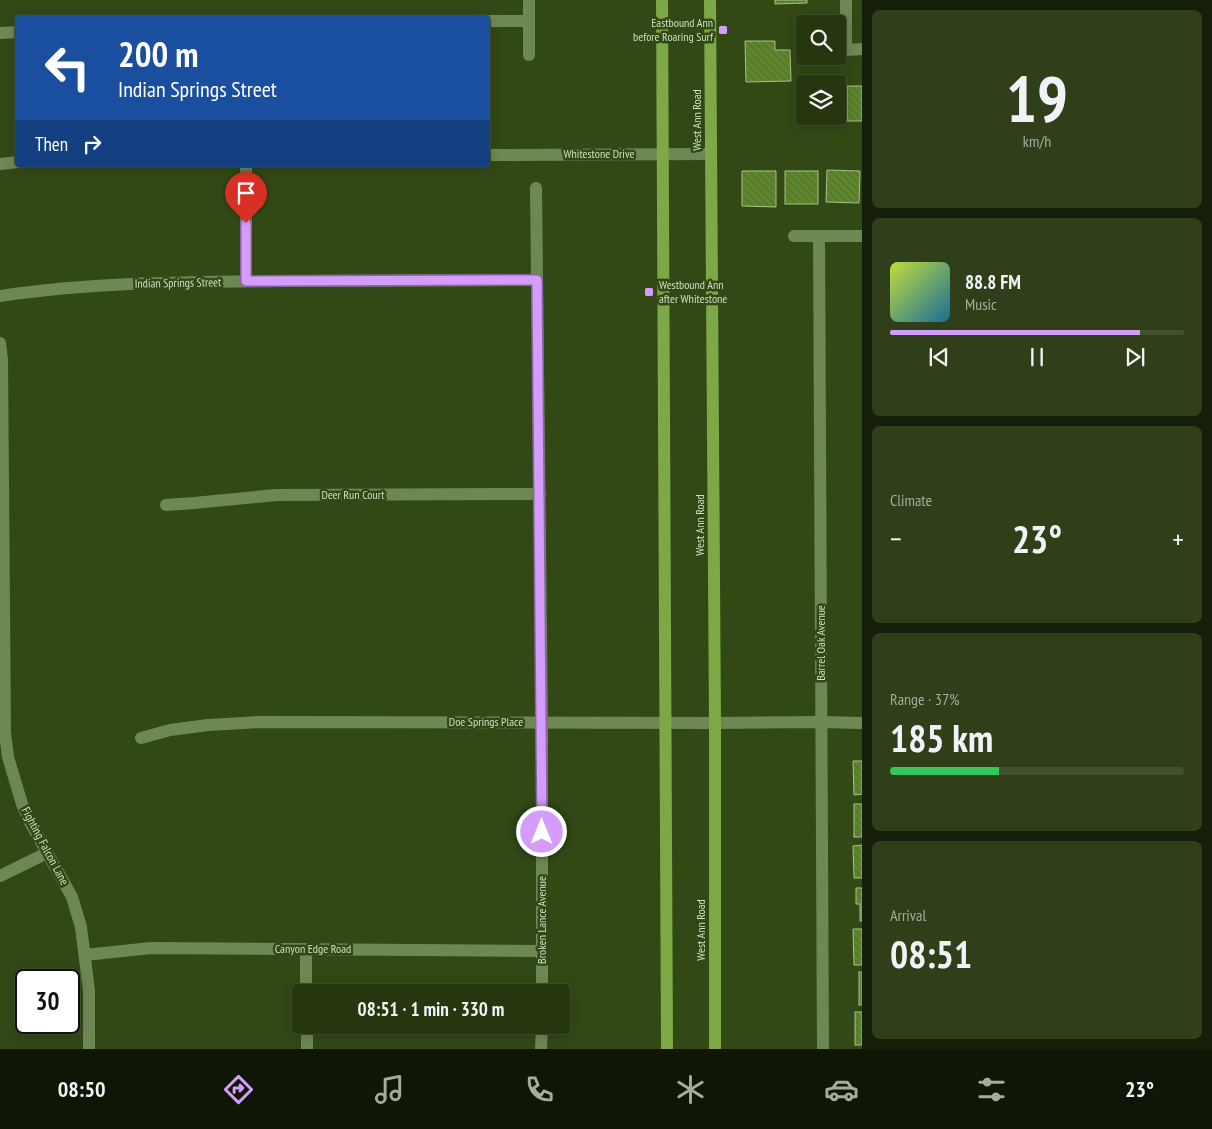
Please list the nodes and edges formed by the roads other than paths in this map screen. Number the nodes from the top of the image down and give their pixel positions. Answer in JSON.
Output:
{"nodes":[{"id":1,"x":529,"y":0,"type":"edge"},
{"id":2,"x":662,"y":0,"type":"edge"},
{"id":3,"x":710,"y":0,"type":"edge"},
{"id":4,"x":846,"y":0,"type":"edge"},
{"id":5,"x":529,"y":21,"type":"junction"},
{"id":6,"x":490,"y":22,"type":"edge"},
{"id":7,"x":15,"y":32,"type":"edge"},
{"id":8,"x":0,"y":33,"type":"edge"},
{"id":9,"x":862,"y":49,"type":"edge"},
{"id":10,"x":529,"y":55,"type":"dead end"},
{"id":11,"x":490,"y":154,"type":"edge"},
{"id":12,"x":663,"y":154,"type":"junction"},
{"id":13,"x":711,"y":154,"type":"junction"},
{"id":14,"x":15,"y":162,"type":"edge"},
{"id":15,"x":0,"y":164,"type":"edge"},
{"id":16,"x":246,"y":167,"type":"edge"},
{"id":17,"x":536,"y":188,"type":"dead end"},
{"id":18,"x":794,"y":236,"type":"dead end"},
{"id":19,"x":819,"y":236,"type":"junction"},
{"id":20,"x":862,"y":236,"type":"edge"},
{"id":21,"x":537,"y":280,"type":"junction"},
{"id":22,"x":246,"y":281,"type":"junction"},
{"id":23,"x":0,"y":296,"type":"edge"},
{"id":24,"x":0,"y":343,"type":"edge"},
{"id":25,"x":540,"y":494,"type":"junction"},
{"id":26,"x":166,"y":505,"type":"dead end"},
{"id":27,"x":542,"y":722,"type":"junction"},
{"id":28,"x":821,"y":722,"type":"junction"},
{"id":29,"x":665,"y":723,"type":"junction"},
{"id":30,"x":715,"y":723,"type":"junction"},
{"id":31,"x":862,"y":723,"type":"edge"},
{"id":32,"x":141,"y":738,"type":"dead end"},
{"id":33,"x":47,"y":853,"type":"junction"},
{"id":34,"x":0,"y":876,"type":"edge"},
{"id":35,"x":306,"y":949,"type":"junction"},
{"id":36,"x":542,"y":951,"type":"junction"},
{"id":37,"x":85,"y":955,"type":"junction"},
{"id":38,"x":306,"y":984,"type":"edge"},
{"id":39,"x":542,"y":984,"type":"edge"},
{"id":40,"x":307,"y":1034,"type":"edge"},
{"id":41,"x":542,"y":1034,"type":"edge"},
{"id":42,"x":89,"y":1049,"type":"edge"},
{"id":43,"x":307,"y":1049,"type":"edge"},
{"id":44,"x":541,"y":1049,"type":"edge"},
{"id":45,"x":667,"y":1049,"type":"edge"},
{"id":46,"x":715,"y":1049,"type":"edge"},
{"id":47,"x":823,"y":1049,"type":"edge"}],
"edges":[{"from":1,"to":5,"type":"street"},
{"from":2,"to":12,"type":"main road"},
{"from":3,"to":13,"type":"main road","name":"West Ann Road"},
{"from":4,"to":9,"type":"street"},
{"from":5,"to":6,"type":"street"},
{"from":5,"to":10,"type":"street"},
{"from":7,"to":8,"type":"street"},
{"from":11,"to":12,"type":"street","name":"Whitestone Drive"},
{"from":12,"to":13,"type":"street","name":"Whitestone Drive"},
{"from":12,"to":29,"type":"main road"},
{"from":13,"to":30,"type":"main road","name":"West Ann Road"},
{"from":14,"to":15,"type":"street"},
{"from":16,"to":22,"type":"street"},
{"from":17,"to":21,"type":"street","name":"Broken Lance Avenue"},
{"from":18,"to":19,"type":"street"},
{"from":19,"to":20,"type":"street"},
{"from":19,"to":28,"type":"street","name":"Barrel Oak Avenue"},
{"from":21,"to":22,"type":"street","name":"Indian Springs Street"},
{"from":21,"to":25,"type":"street","name":"Broken Lance Avenue"},
{"from":22,"to":23,"type":"street","name":"Indian Springs Street"},
{"from":24,"to":33,"type":"street","name":"Fighting Falcon Lane"},
{"from":25,"to":26,"type":"street","name":"Deer Run Court"},
{"from":25,"to":27,"type":"street","name":"Broken Lance Avenue"},
{"from":27,"to":29,"type":"street","name":"Doe Springs Place"},
{"from":27,"to":32,"type":"street","name":"Doe Springs Place"},
{"from":27,"to":36,"type":"street","name":"Broken Lance Avenue"},
{"from":28,"to":30,"type":"street","name":"Doe Springs Place"},
{"from":28,"to":31,"type":"street","name":"Doe Springs Place"},
{"from":28,"to":47,"type":"street","name":"Barrel Oak Avenue"},
{"from":29,"to":30,"type":"street","name":"Doe Springs Place"},
{"from":29,"to":45,"type":"main road"},
{"from":30,"to":46,"type":"main road","name":"West Ann Road"},
{"from":33,"to":34,"type":"street"},
{"from":33,"to":37,"type":"street","name":"Fighting Falcon Lane"},
{"from":35,"to":36,"type":"street","name":"Canyon Edge Road"},
{"from":35,"to":37,"type":"street","name":"Canyon Edge Road"},
{"from":35,"to":38,"type":"street"},
{"from":36,"to":39,"type":"street","name":"Broken Lance Avenue"},
{"from":37,"to":42,"type":"street","name":"Fighting Falcon Lane"},
{"from":40,"to":43,"type":"street"},
{"from":41,"to":44,"type":"street"}]}
